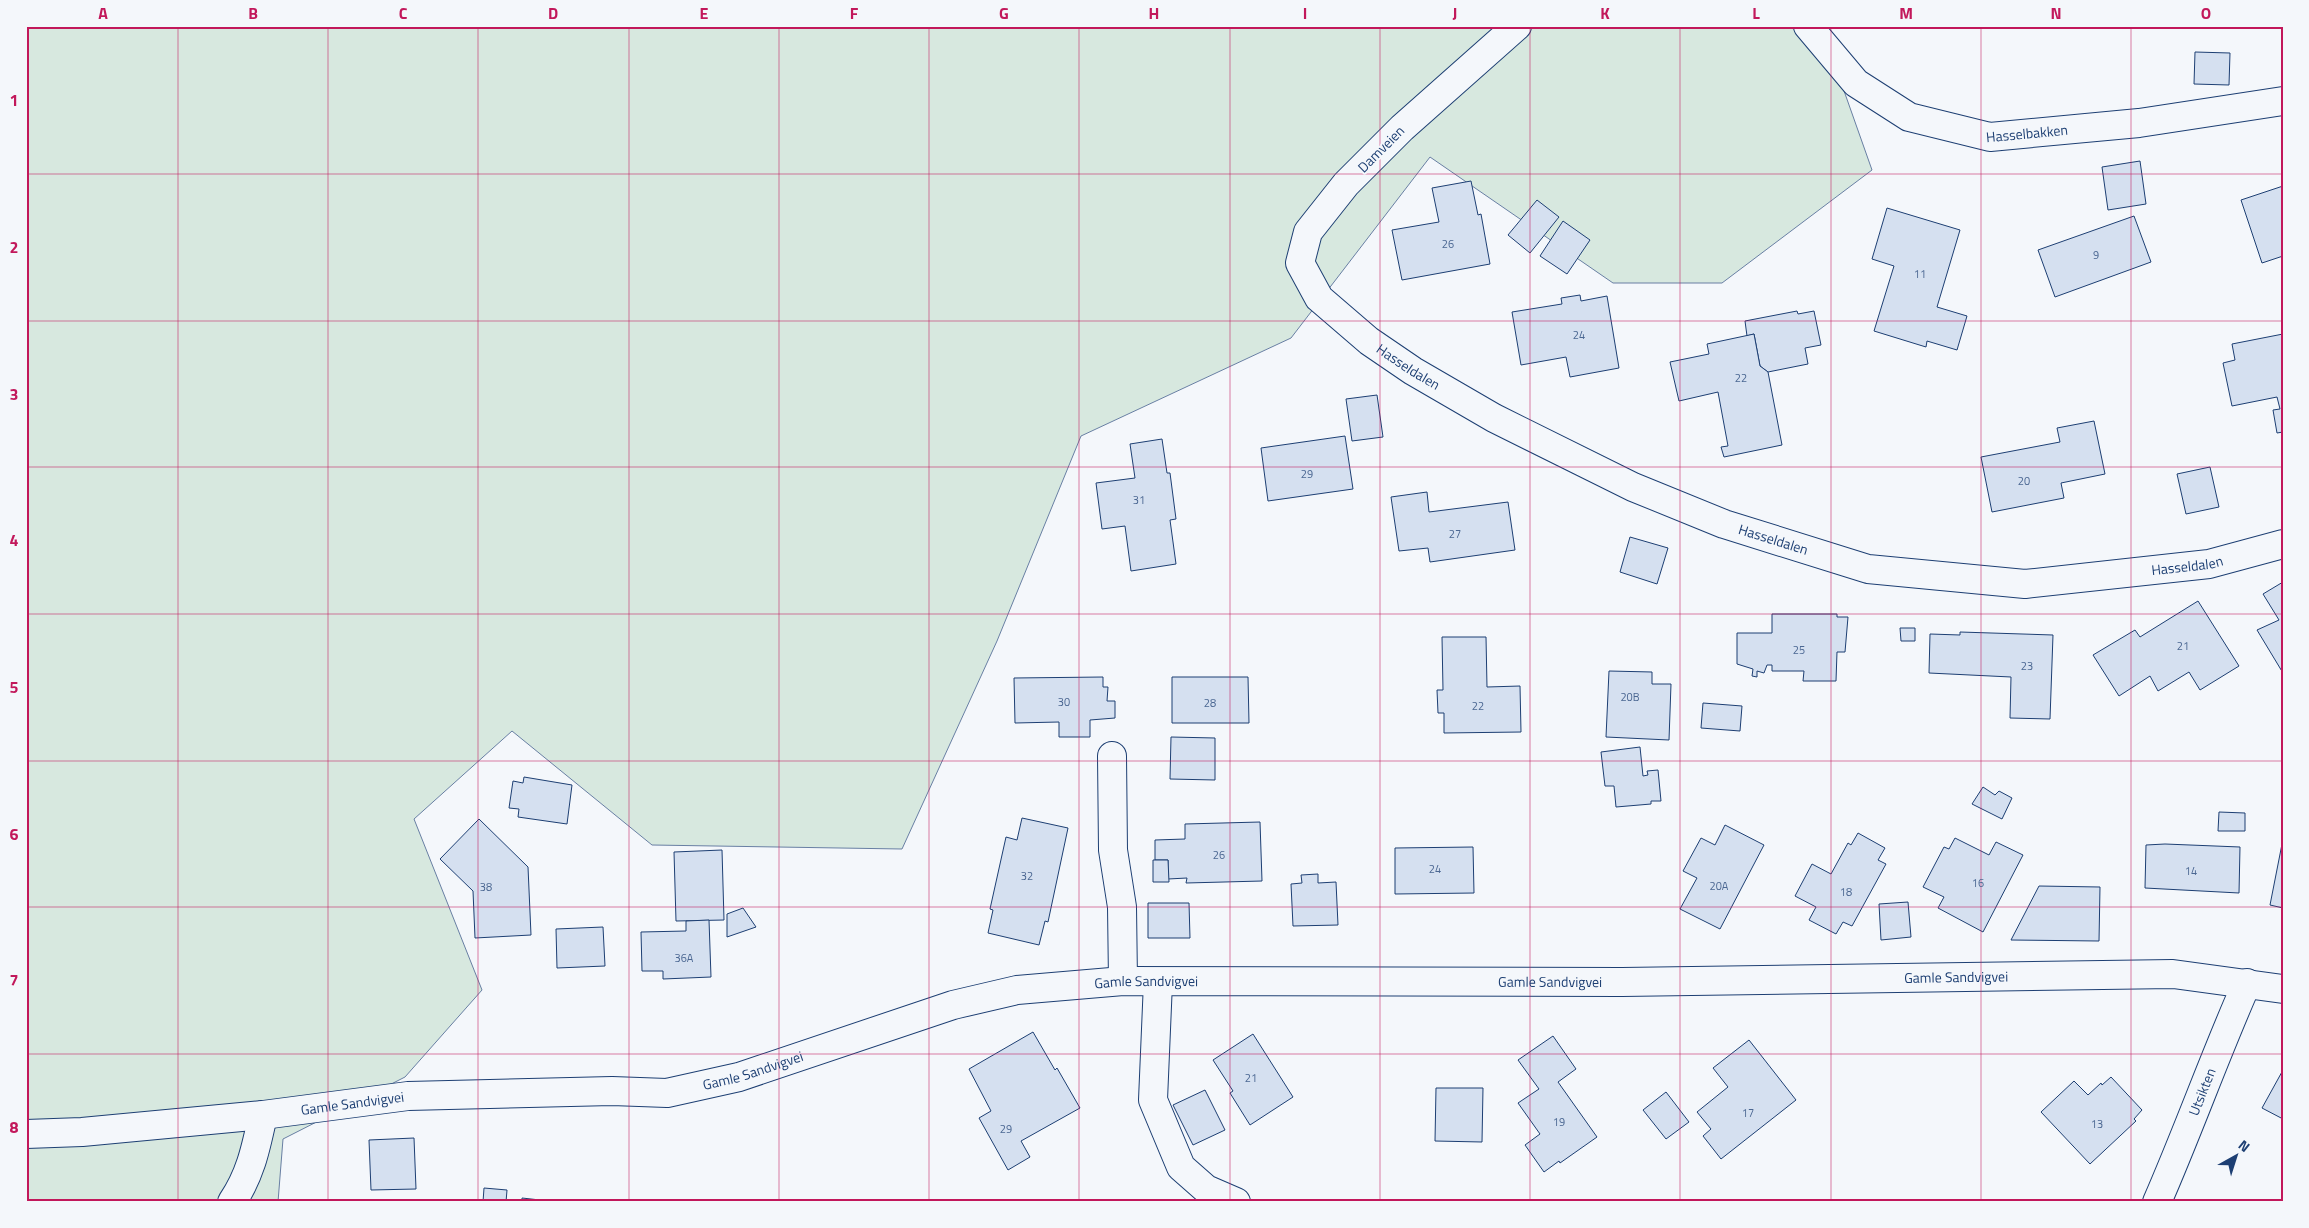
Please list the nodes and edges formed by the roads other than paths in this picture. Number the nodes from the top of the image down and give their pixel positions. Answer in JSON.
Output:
{"nodes":[{"id":1,"x":1517,"y":26,"type":"edge"},
{"id":2,"x":1808,"y":26,"type":"edge"},
{"id":3,"x":2283,"y":101,"type":"edge"},
{"id":4,"x":1319,"y":298,"type":"joint"},
{"id":5,"x":2283,"y":544,"type":"edge"},
{"id":6,"x":1112,"y":756,"type":"dead end"},
{"id":7,"x":1123,"y":981,"type":"junction"},
{"id":8,"x":1158,"y":982,"type":"junction"},
{"id":9,"x":2247,"y":982,"type":"junction"},
{"id":10,"x":2283,"y":989,"type":"edge"},
{"id":11,"x":263,"y":1115,"type":"junction"},
{"id":12,"x":26,"y":1134,"type":"edge"},
{"id":13,"x":232,"y":1202,"type":"edge"},
{"id":14,"x":1236,"y":1202,"type":"edge"},
{"id":15,"x":2156,"y":1202,"type":"edge"}],
"edges":[{"from":1,"to":4,"type":"street","name":"Damveien"},
{"from":2,"to":3,"type":"street","name":"Hasselbakken"},
{"from":4,"to":5,"type":"street","name":"Hasseldalen"},
{"from":6,"to":7,"type":"street"},
{"from":7,"to":8,"type":"street","name":"Gamle Sandvigvei"},
{"from":7,"to":11,"type":"street","name":"Gamle Sandvigvei"},
{"from":8,"to":9,"type":"street","name":"Gamle Sandvigvei"},
{"from":8,"to":14,"type":"street"},
{"from":9,"to":10,"type":"street","name":"Gamle Sandvigvei"},
{"from":9,"to":15,"type":"street","name":"Utsikten"},
{"from":11,"to":12,"type":"street","name":"Gamle Sandvigvei"},
{"from":11,"to":13,"type":"street"}]}
